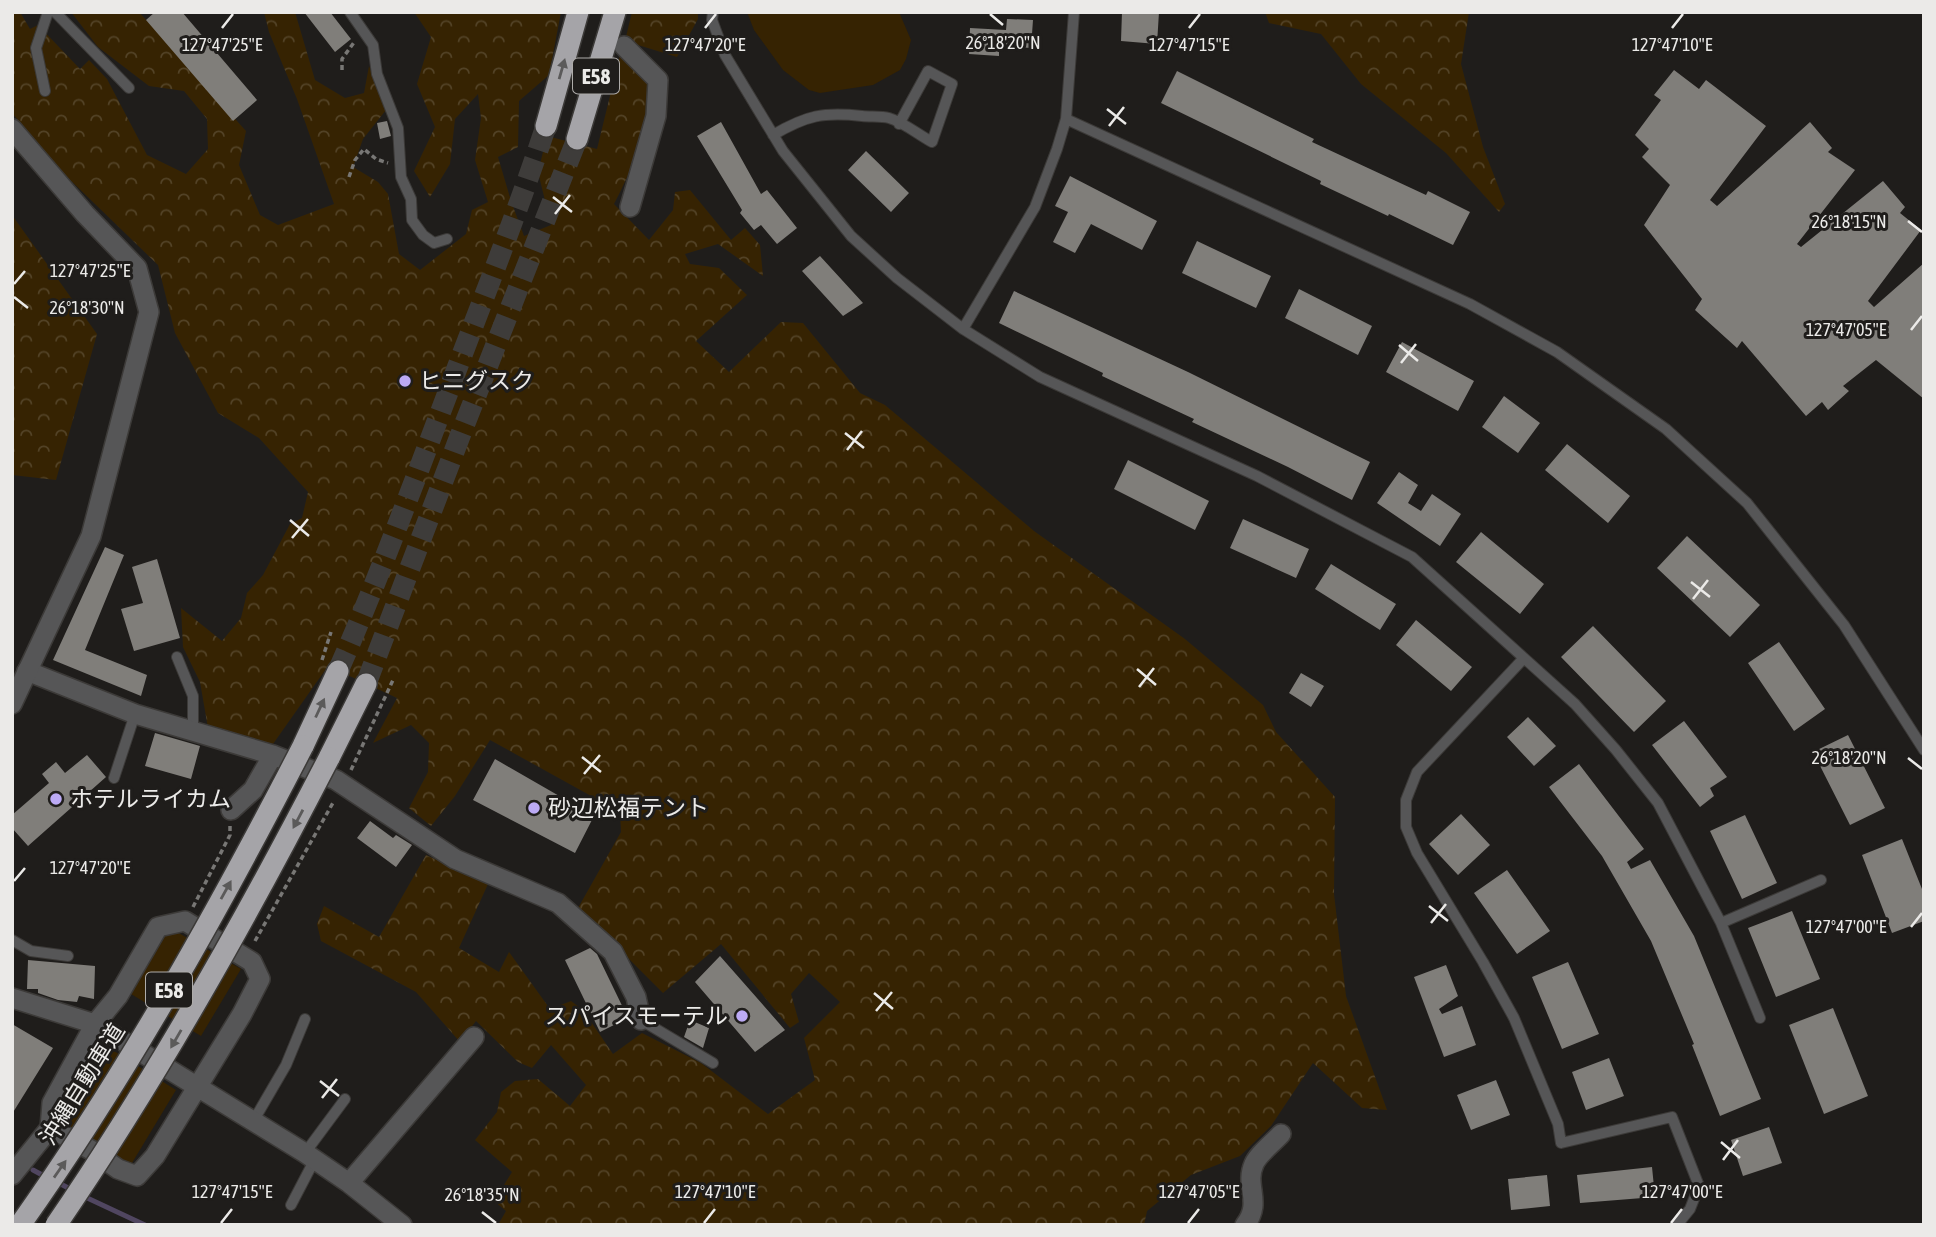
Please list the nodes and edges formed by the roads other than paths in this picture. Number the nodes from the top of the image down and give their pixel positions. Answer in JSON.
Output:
{"nodes":[{"id":1,"x":48,"y":12,"type":"edge"},
{"id":2,"x":55,"y":12,"type":"edge"},
{"id":3,"x":350,"y":12,"type":"edge"},
{"id":4,"x":578,"y":12,"type":"edge"},
{"id":5,"x":615,"y":12,"type":"edge"},
{"id":6,"x":713,"y":12,"type":"edge"},
{"id":7,"x":1074,"y":12,"type":"edge"},
{"id":8,"x":624,"y":46,"type":"dead end"},
{"id":9,"x":129,"y":88,"type":"dead end"},
{"id":10,"x":45,"y":92,"type":"dead end"},
{"id":11,"x":1066,"y":119,"type":"junction"},
{"id":12,"x":899,"y":124,"type":"junction"},
{"id":13,"x":546,"y":126,"type":"tunnel mouth"},
{"id":14,"x":12,"y":129,"type":"edge"},
{"id":15,"x":773,"y":135,"type":"junction"},
{"id":16,"x":577,"y":139,"type":"tunnel mouth"},
{"id":17,"x":630,"y":207,"type":"dead end"},
{"id":18,"x":447,"y":239,"type":"dead end"},
{"id":19,"x":963,"y":329,"type":"junction"},
{"id":20,"x":177,"y":657,"type":"dead end"},
{"id":21,"x":1524,"y":658,"type":"junction"},
{"id":22,"x":27,"y":671,"type":"junction"},
{"id":23,"x":338,"y":671,"type":"tunnel mouth"},
{"id":24,"x":366,"y":684,"type":"tunnel mouth"},
{"id":25,"x":12,"y":704,"type":"edge"},
{"id":26,"x":135,"y":714,"type":"junction"},
{"id":27,"x":193,"y":731,"type":"junction"},
{"id":28,"x":1924,"y":750,"type":"edge"},
{"id":29,"x":273,"y":755,"type":"junction"},
{"id":30,"x":114,"y":778,"type":"dead end"},
{"id":31,"x":231,"y":810,"type":"road end"},
{"id":32,"x":1821,"y":880,"type":"dead end"},
{"id":33,"x":1721,"y":923,"type":"junction"},
{"id":34,"x":12,"y":940,"type":"edge"},
{"id":35,"x":68,"y":956,"type":"dead end"},
{"id":36,"x":12,"y":998,"type":"edge"},
{"id":37,"x":1760,"y":1017,"type":"dead end"},
{"id":38,"x":305,"y":1019,"type":"dead end"},
{"id":39,"x":641,"y":1020,"type":"joint"},
{"id":40,"x":95,"y":1024,"type":"junction"},
{"id":41,"x":474,"y":1037,"type":"dead end"},
{"id":42,"x":713,"y":1063,"type":"dead end"},
{"id":43,"x":198,"y":1086,"type":"junction"},
{"id":44,"x":345,"y":1099,"type":"dead end"},
{"id":45,"x":254,"y":1120,"type":"junction"},
{"id":46,"x":50,"y":1128,"type":"junction"},
{"id":47,"x":1281,"y":1134,"type":"dead end"},
{"id":48,"x":310,"y":1156,"type":"junction"},
{"id":49,"x":12,"y":1175,"type":"edge"},
{"id":50,"x":349,"y":1183,"type":"junction"},
{"id":51,"x":291,"y":1205,"type":"dead end"},
{"id":52,"x":12,"y":1223,"type":"edge"},
{"id":53,"x":20,"y":1225,"type":"edge"},
{"id":54,"x":56,"y":1225,"type":"edge"},
{"id":55,"x":402,"y":1225,"type":"edge"},
{"id":56,"x":1245,"y":1225,"type":"edge"},
{"id":57,"x":1677,"y":1225,"type":"edge"}],
"edges":[{"from":1,"to":10,"type":"lane"},
{"from":2,"to":9,"type":"lane"},
{"from":3,"to":18,"type":"lane"},
{"from":13,"to":4,"type":"highway","number":"E58","one_way":true},
{"from":5,"to":16,"type":"highway","number":"E58"},
{"from":6,"to":15,"type":"lane"},
{"from":7,"to":11,"type":"lane"},
{"from":8,"to":17,"type":"street"},
{"from":11,"to":19,"type":"lane"},
{"from":11,"to":28,"type":"lane"},
{"from":12,"to":12,"type":"lane"},
{"from":12,"to":15,"type":"lane"},
{"from":14,"to":22,"type":"street"},
{"from":15,"to":19,"type":"lane"},
{"from":19,"to":21,"type":"lane"},
{"from":20,"to":27,"type":"lane"},
{"from":21,"to":33,"type":"lane"},
{"from":21,"to":57,"type":"lane"},
{"from":22,"to":25,"type":"street"},
{"from":22,"to":26,"type":"street"},
{"from":53,"to":23,"type":"highway","name":"沖縄自動車道","number":"E58","one_way":true,"bridge":true},
{"from":24,"to":54,"type":"highway","number":"E58","one_way":true,"bridge":true},
{"from":26,"to":27,"type":"street"},
{"from":26,"to":30,"type":"lane"},
{"from":27,"to":29,"type":"street"},
{"from":29,"to":31,"type":"street"},
{"from":29,"to":39,"type":"street"},
{"from":32,"to":33,"type":"lane"},
{"from":33,"to":37,"type":"lane"},
{"from":34,"to":35,"type":"lane"},
{"from":36,"to":40,"type":"street"},
{"from":38,"to":45,"type":"lane"},
{"from":39,"to":42,"type":"lane"},
{"from":40,"to":43,"type":"street"},
{"from":40,"to":43,"type":"street"},
{"from":40,"to":46,"type":"street"},
{"from":41,"to":50,"type":"street"},
{"from":43,"to":45,"type":"street"},
{"from":43,"to":46,"type":"street"},
{"from":44,"to":48,"type":"lane"},
{"from":45,"to":48,"type":"street"},
{"from":46,"to":49,"type":"street"},
{"from":47,"to":56,"type":"street"},
{"from":48,"to":50,"type":"street"},
{"from":48,"to":51,"type":"lane"},
{"from":50,"to":55,"type":"street"},
{"from":52,"to":53,"type":"street"}]}
